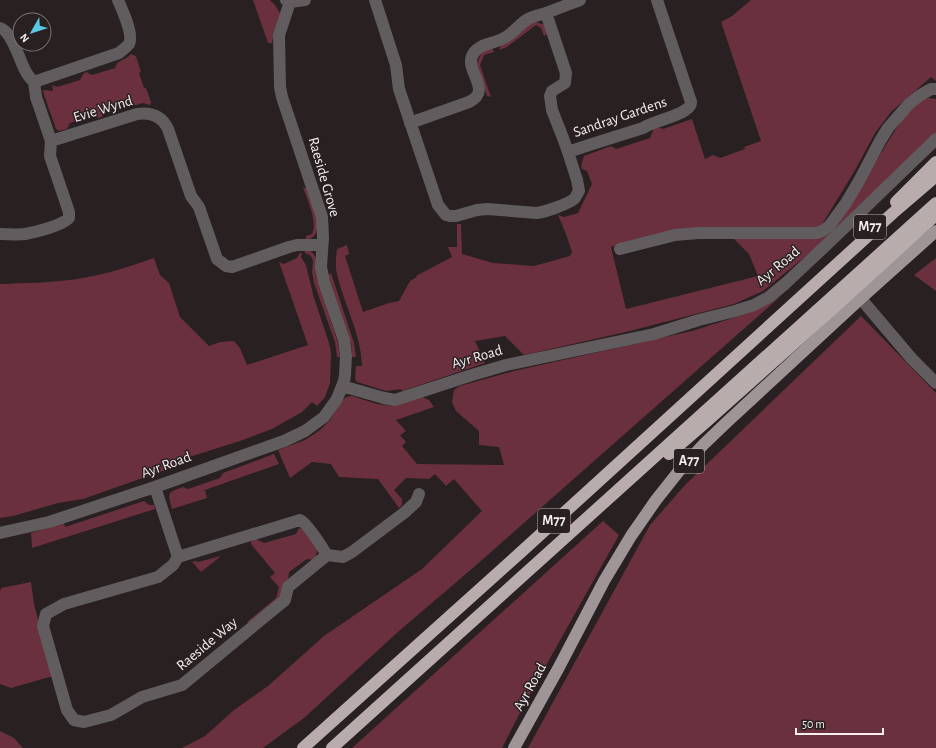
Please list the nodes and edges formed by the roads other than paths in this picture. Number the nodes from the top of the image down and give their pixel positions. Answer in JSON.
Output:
{"nodes":[{"id":1,"x":118,"y":0,"type":"edge"},
{"id":2,"x":305,"y":0,"type":"edge"},
{"id":3,"x":375,"y":0,"type":"edge"},
{"id":4,"x":580,"y":0,"type":"edge"},
{"id":5,"x":657,"y":0,"type":"edge"},
{"id":6,"x":288,"y":1,"type":"edge"},
{"id":7,"x":546,"y":13,"type":"junction"},
{"id":8,"x":0,"y":28,"type":"edge"},
{"id":9,"x":34,"y":82,"type":"junction"},
{"id":10,"x":936,"y":90,"type":"edge"},
{"id":11,"x":410,"y":123,"type":"junction"},
{"id":12,"x":936,"y":139,"type":"edge"},
{"id":13,"x":51,"y":142,"type":"junction"},
{"id":14,"x":568,"y":152,"type":"junction"},
{"id":15,"x":936,"y":162,"type":"edge"},
{"id":16,"x":936,"y":176,"type":"edge"},
{"id":17,"x":936,"y":203,"type":"edge"},
{"id":18,"x":936,"y":215,"type":"edge"},
{"id":19,"x":936,"y":231,"type":"edge"},
{"id":20,"x":0,"y":234,"type":"edge"},
{"id":21,"x":322,"y":245,"type":"junction"},
{"id":22,"x":620,"y":249,"type":"dead end"},
{"id":23,"x":804,"y":293,"type":"junction"},
{"id":24,"x":862,"y":298,"type":"junction"},
{"id":25,"x":936,"y":383,"type":"edge"},
{"id":26,"x":342,"y":386,"type":"junction"},
{"id":27,"x":155,"y":487,"type":"junction"},
{"id":28,"x":419,"y":494,"type":"dead end"},
{"id":29,"x":580,"y":524,"type":"junction"},
{"id":30,"x":0,"y":533,"type":"edge"},
{"id":31,"x":327,"y":555,"type":"junction"},
{"id":32,"x":178,"y":557,"type":"junction"},
{"id":33,"x":303,"y":748,"type":"edge"},
{"id":34,"x":332,"y":748,"type":"edge"},
{"id":35,"x":514,"y":748,"type":"edge"}],
"edges":[{"from":1,"to":9,"type":"street"},
{"from":2,"to":6,"type":"street"},
{"from":3,"to":11,"type":"street","name":"Sandray Gardens"},
{"from":4,"to":7,"type":"street"},
{"from":5,"to":14,"type":"street","name":"Sandray Gardens"},
{"from":6,"to":21,"type":"street","name":"Raeside Grove"},
{"from":7,"to":11,"type":"street"},
{"from":7,"to":14,"type":"street"},
{"from":8,"to":9,"type":"street"},
{"from":9,"to":13,"type":"street"},
{"from":10,"to":22,"type":"street","name":"Ayr Road"},
{"from":11,"to":14,"type":"street","name":"Sandray Gardens"},
{"from":12,"to":26,"type":"street","name":"Ayr Road"},
{"from":13,"to":20,"type":"street"},
{"from":13,"to":21,"type":"street","name":"Evie Wynd"},
{"from":15,"to":23,"type":"highway","number":"M77"},
{"from":16,"to":23,"type":"highway","number":"M77"},
{"from":17,"to":29,"type":"highway","number":"M77"},
{"from":18,"to":29,"type":"highway"},
{"from":19,"to":24,"type":"main road","name":"Ayr Road","number":"A77"},
{"from":21,"to":26,"type":"street","name":"Raeside Grove"},
{"from":23,"to":33,"type":"highway","number":"M77"},
{"from":24,"to":25,"type":"street"},
{"from":24,"to":35,"type":"main road","name":"Ayr Road","number":"A77"},
{"from":26,"to":27,"type":"street","name":"Ayr Road"},
{"from":27,"to":30,"type":"street","name":"Ayr Road"},
{"from":27,"to":32,"type":"street"},
{"from":28,"to":31,"type":"street"},
{"from":29,"to":34,"type":"highway","number":"M77"},
{"from":31,"to":32,"type":"street"},
{"from":31,"to":32,"type":"street","name":"Raeside Way"}]}
